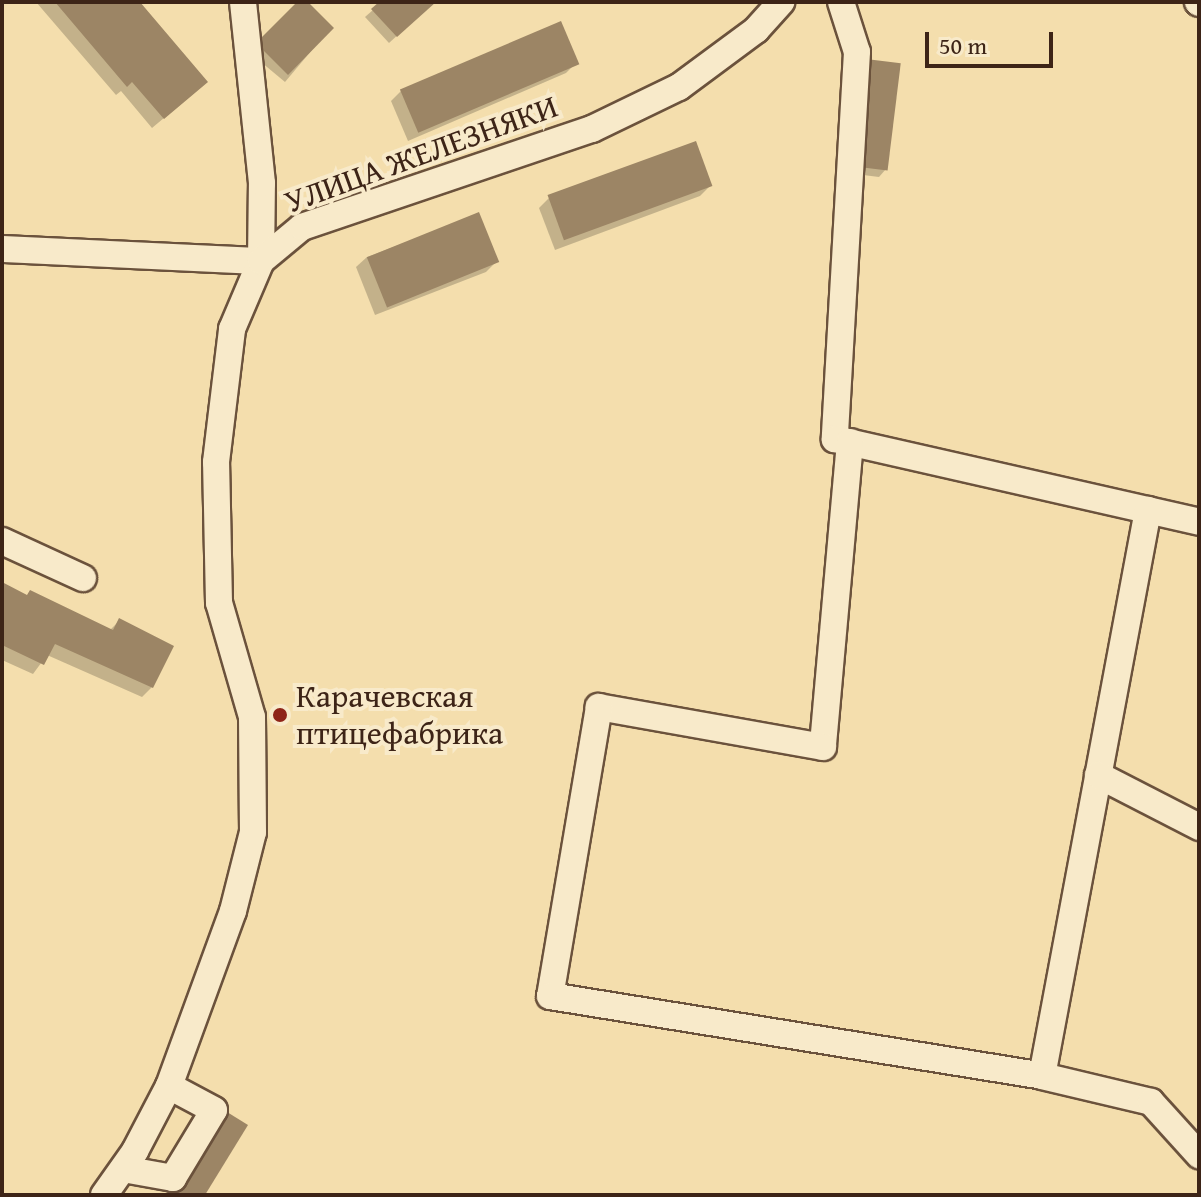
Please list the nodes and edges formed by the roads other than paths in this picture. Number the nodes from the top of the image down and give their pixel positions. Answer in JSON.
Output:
{"nodes":[{"id":1,"x":243,"y":2,"type":"edge"},
{"id":2,"x":841,"y":2,"type":"edge"},
{"id":3,"x":776,"y":4,"type":"edge"},
{"id":4,"x":2,"y":249,"type":"edge"},
{"id":5,"x":261,"y":261,"type":"junction"},
{"id":6,"x":850,"y":442,"type":"junction"},
{"id":7,"x":1148,"y":510,"type":"junction"},
{"id":8,"x":1199,"y":522,"type":"edge"},
{"id":9,"x":2,"y":541,"type":"edge"},
{"id":10,"x":83,"y":578,"type":"dead end"},
{"id":11,"x":1098,"y":775,"type":"junction"},
{"id":12,"x":1199,"y":827,"type":"edge"},
{"id":13,"x":1042,"y":1076,"type":"junction"},
{"id":14,"x":169,"y":1086,"type":"junction"},
{"id":15,"x":1199,"y":1155,"type":"edge"},
{"id":16,"x":123,"y":1169,"type":"junction"},
{"id":17,"x":104,"y":1195,"type":"edge"}],
"edges":[{"from":1,"to":5,"type":"street"},
{"from":2,"to":6,"type":"street"},
{"from":3,"to":5,"type":"street","name":"УЛИЦА ЖЕЛЕЗНЯКИ"},
{"from":4,"to":5,"type":"street"},
{"from":5,"to":14,"type":"street","name":"УЛИЦА ЖЕЛЕЗНЯКИ"},
{"from":6,"to":7,"type":"street"},
{"from":6,"to":13,"type":"street"},
{"from":7,"to":8,"type":"street"},
{"from":7,"to":11,"type":"street"},
{"from":9,"to":10,"type":"street"},
{"from":11,"to":12,"type":"street"},
{"from":11,"to":13,"type":"street"},
{"from":13,"to":15,"type":"street"},
{"from":14,"to":16,"type":"street","name":"УЛИЦА ЖЕЛЕЗНЯКИ"},
{"from":14,"to":16,"type":"street"},
{"from":16,"to":17,"type":"street","name":"УЛИЦА ЖЕЛЕЗНЯКИ"}]}
